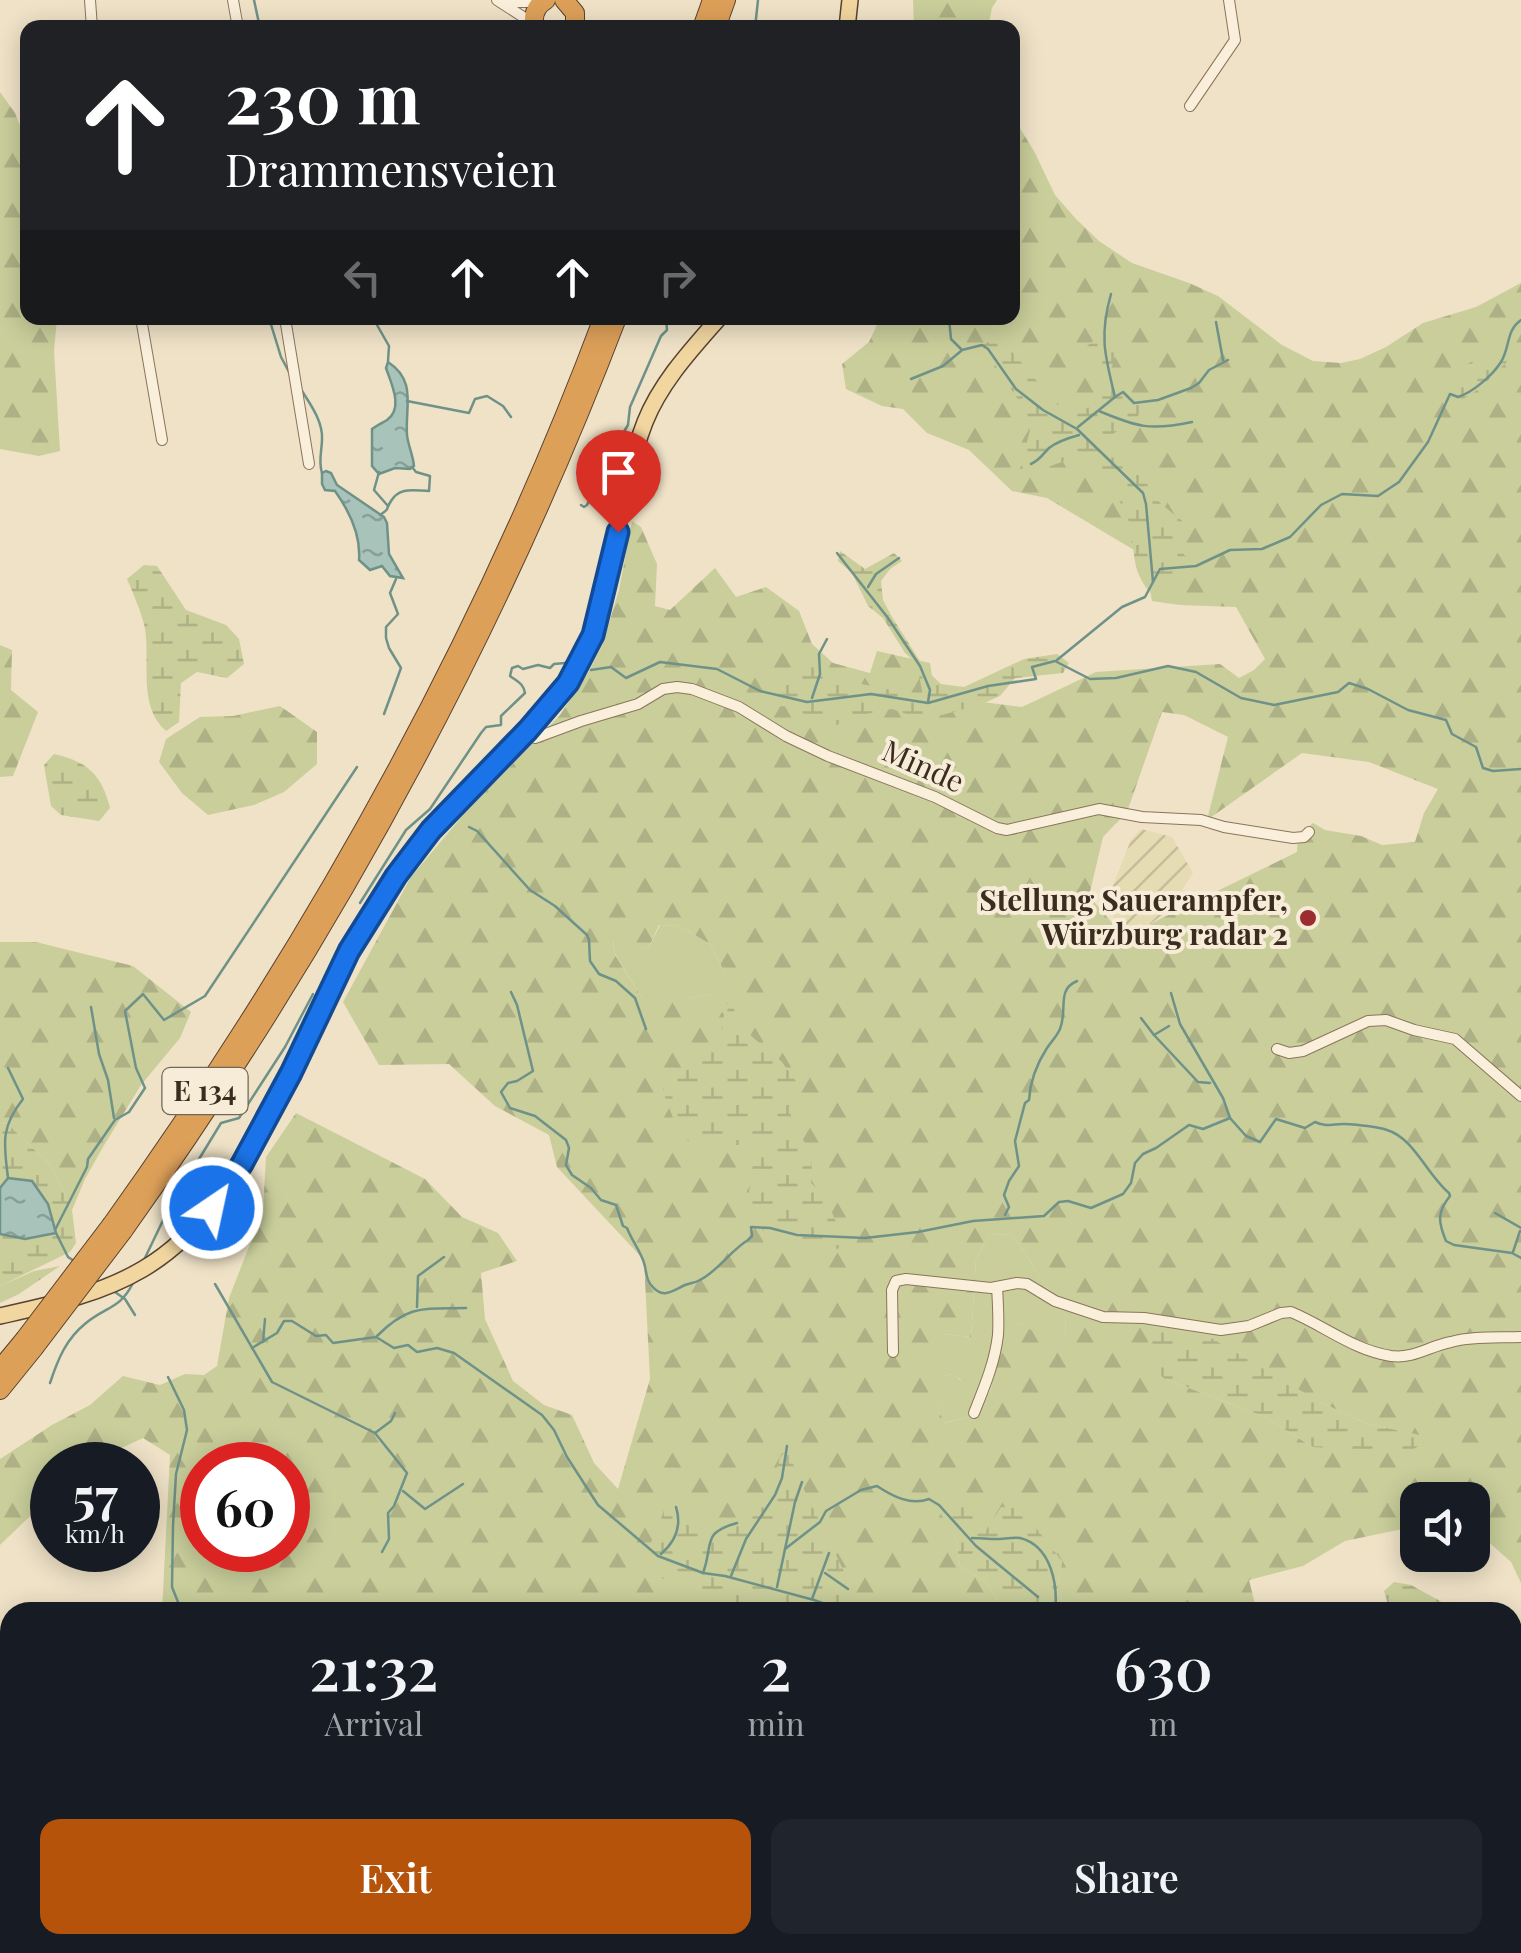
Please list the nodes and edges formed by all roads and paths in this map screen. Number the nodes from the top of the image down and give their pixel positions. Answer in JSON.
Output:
{"nodes":[{"id":1,"x":1229,"y":0,"type":"edge"},
{"id":2,"x":499,"y":1,"type":"edge"},
{"id":3,"x":544,"y":1,"type":"edge"},
{"id":4,"x":526,"y":20,"type":"edge"},
{"id":5,"x":1190,"y":106,"type":"dead end"},
{"id":6,"x":142,"y":325,"type":"edge"},
{"id":7,"x":286,"y":325,"type":"edge"},
{"id":8,"x":591,"y":325,"type":"edge"},
{"id":9,"x":600,"y":325,"type":"edge"},
{"id":10,"x":613,"y":325,"type":"edge"},
{"id":11,"x":713,"y":325,"type":"edge"},
{"id":12,"x":588,"y":357,"type":"junction"},
{"id":13,"x":162,"y":440,"type":"dead end"},
{"id":14,"x":309,"y":464,"type":"dead end"},
{"id":15,"x":532,"y":734,"type":"junction"},
{"id":16,"x":1308,"y":832,"type":"dead end"},
{"id":17,"x":1277,"y":1049,"type":"dead end"},
{"id":18,"x":1521,"y":1096,"type":"edge"},
{"id":19,"x":118,"y":1227,"type":"junction"},
{"id":20,"x":997,"y":1287,"type":"junction"},
{"id":21,"x":0,"y":1316,"type":"edge"},
{"id":22,"x":1521,"y":1336,"type":"edge"},
{"id":23,"x":29,"y":1344,"type":"junction"},
{"id":24,"x":893,"y":1352,"type":"dead end"},
{"id":25,"x":0,"y":1369,"type":"edge"},
{"id":26,"x":0,"y":1390,"type":"edge"},
{"id":27,"x":974,"y":1412,"type":"dead end"}],
"edges":[{"from":1,"to":5,"type":"street"},
{"from":2,"to":3,"type":"street"},
{"from":2,"to":4,"type":"street"},
{"from":6,"to":13,"type":"street"},
{"from":7,"to":14,"type":"street"},
{"from":8,"to":12,"type":"highway","number":"E 134"},
{"from":9,"to":12,"type":"highway","number":"E 134"},
{"from":10,"to":19,"type":"highway","number":"E 134"},
{"from":11,"to":15,"type":"main road"},
{"from":12,"to":19,"type":"highway","number":"E 134"},
{"from":15,"to":16,"type":"street","name":"Minde"},
{"from":15,"to":21,"type":"main road"},
{"from":17,"to":18,"type":"street"},
{"from":19,"to":23,"type":"highway","number":"E 134","bridge":true},
{"from":20,"to":22,"type":"street"},
{"from":20,"to":24,"type":"street"},
{"from":20,"to":27,"type":"street"},
{"from":23,"to":25,"type":"highway","number":"E 134"},
{"from":23,"to":26,"type":"highway","number":"E 134"}]}
